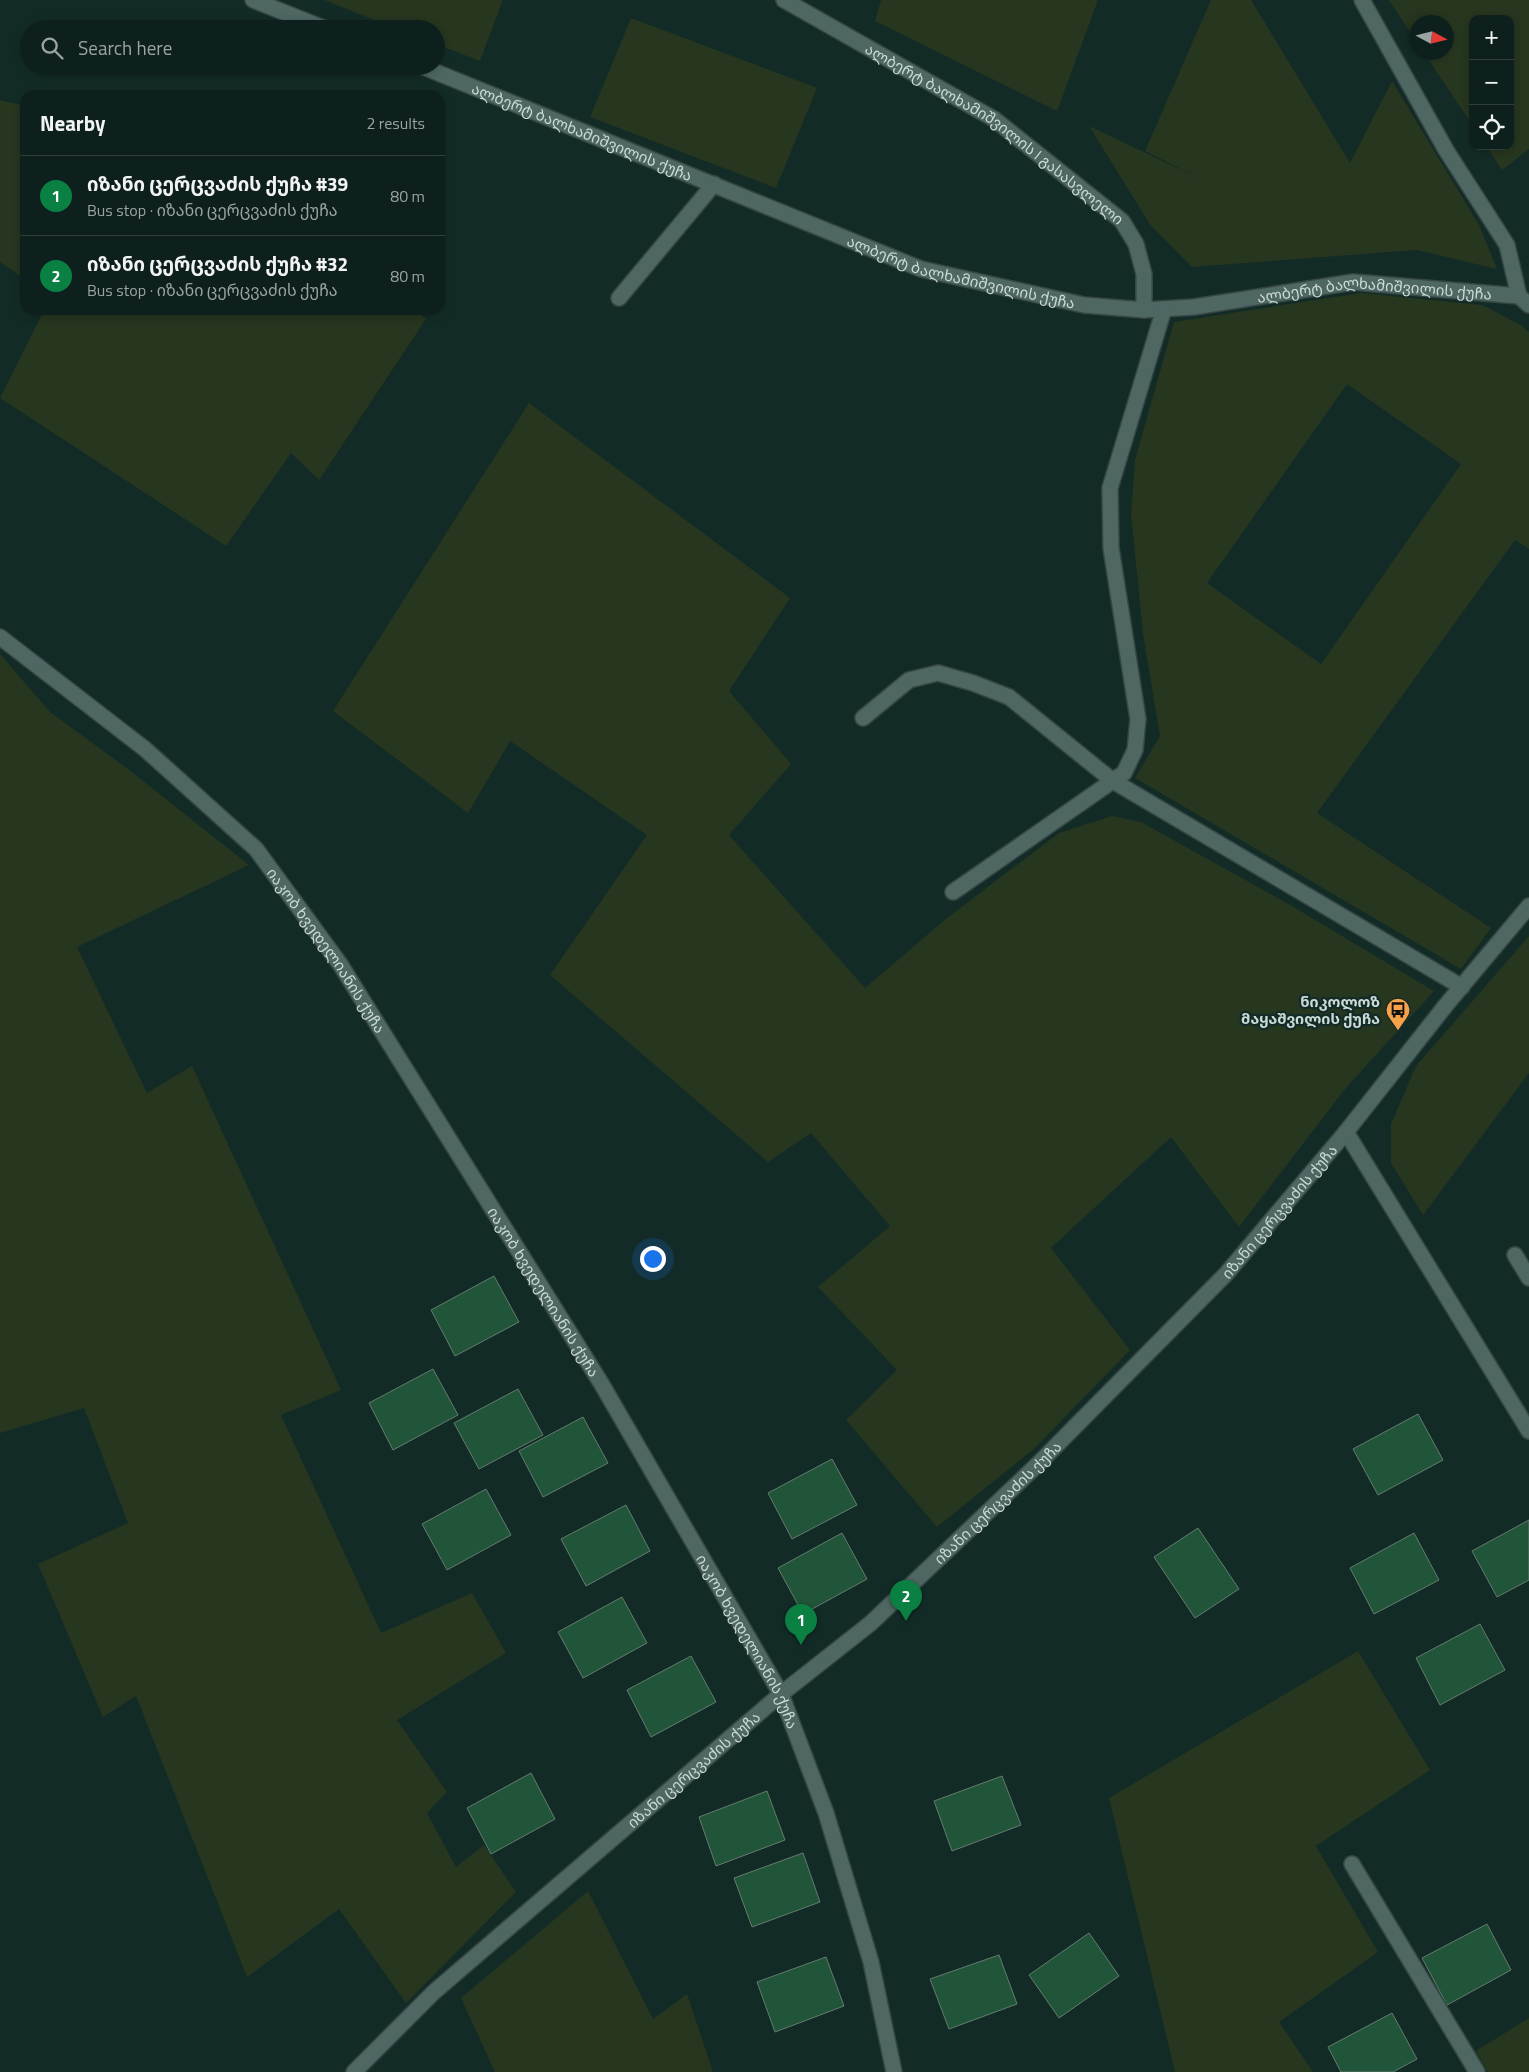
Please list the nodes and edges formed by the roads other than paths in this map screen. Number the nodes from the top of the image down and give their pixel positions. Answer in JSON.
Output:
{"nodes":[{"id":1,"x":253,"y":0,"type":"edge"},
{"id":2,"x":784,"y":0,"type":"edge"},
{"id":3,"x":1362,"y":0,"type":"edge"},
{"id":4,"x":303,"y":20,"type":"edge"},
{"id":5,"x":443,"y":75,"type":"edge"},
{"id":6,"x":714,"y":184,"type":"junction"},
{"id":7,"x":1526,"y":296,"type":"edge"},
{"id":8,"x":619,"y":298,"type":"dead end"},
{"id":9,"x":1164,"y":309,"type":"junction"},
{"id":10,"x":1144,"y":310,"type":"junction"},
{"id":11,"x":0,"y":637,"type":"edge"},
{"id":12,"x":863,"y":718,"type":"dead end"},
{"id":13,"x":1113,"y":781,"type":"junction"},
{"id":14,"x":953,"y":892,"type":"dead end"},
{"id":15,"x":1529,"y":906,"type":"edge"},
{"id":16,"x":1462,"y":987,"type":"junction"},
{"id":17,"x":1346,"y":1132,"type":"junction"},
{"id":18,"x":1515,"y":1255,"type":"dead end"},
{"id":19,"x":1529,"y":1278,"type":"edge"},
{"id":20,"x":1529,"y":1431,"type":"edge"},
{"id":21,"x":781,"y":1694,"type":"junction"},
{"id":22,"x":1352,"y":1864,"type":"dead end"},
{"id":23,"x":354,"y":2072,"type":"edge"},
{"id":24,"x":894,"y":2072,"type":"edge"},
{"id":25,"x":1477,"y":2072,"type":"edge"}],
"edges":[{"from":1,"to":4,"type":"street"},
{"from":2,"to":10,"type":"street","name":"ალბერტ ბალხამიშვილის I გასასვლელი"},
{"from":3,"to":7,"type":"street"},
{"from":5,"to":6,"type":"street","name":"ალბერტ ბალხამიშვილის ქუჩა"},
{"from":6,"to":8,"type":"street"},
{"from":6,"to":10,"type":"street","name":"ალბერტ ბალხამიშვილის ქუჩა"},
{"from":7,"to":9,"type":"street","name":"ალბერტ ბალხამიშვილის ქუჩა"},
{"from":9,"to":10,"type":"street","name":"ალბერტ ბალხამიშვილის ქუჩა"},
{"from":9,"to":13,"type":"street"},
{"from":11,"to":21,"type":"street","name":"იაკობ ხვედელიანის ქუჩა"},
{"from":12,"to":13,"type":"street"},
{"from":13,"to":14,"type":"street"},
{"from":13,"to":16,"type":"street"},
{"from":15,"to":16,"type":"street","name":"იზანი ცერცვაძის ქუჩა"},
{"from":16,"to":17,"type":"street","name":"იზანი ცერცვაძის ქუჩა"},
{"from":17,"to":20,"type":"street"},
{"from":17,"to":21,"type":"street","name":"იზანი ცერცვაძის ქუჩა"},
{"from":18,"to":19,"type":"street"},
{"from":21,"to":23,"type":"street","name":"იზანი ცერცვაძის ქუჩა"},
{"from":21,"to":24,"type":"street","name":"იაკობ ხვედელიანის ქუჩა"},
{"from":22,"to":25,"type":"street"}]}
